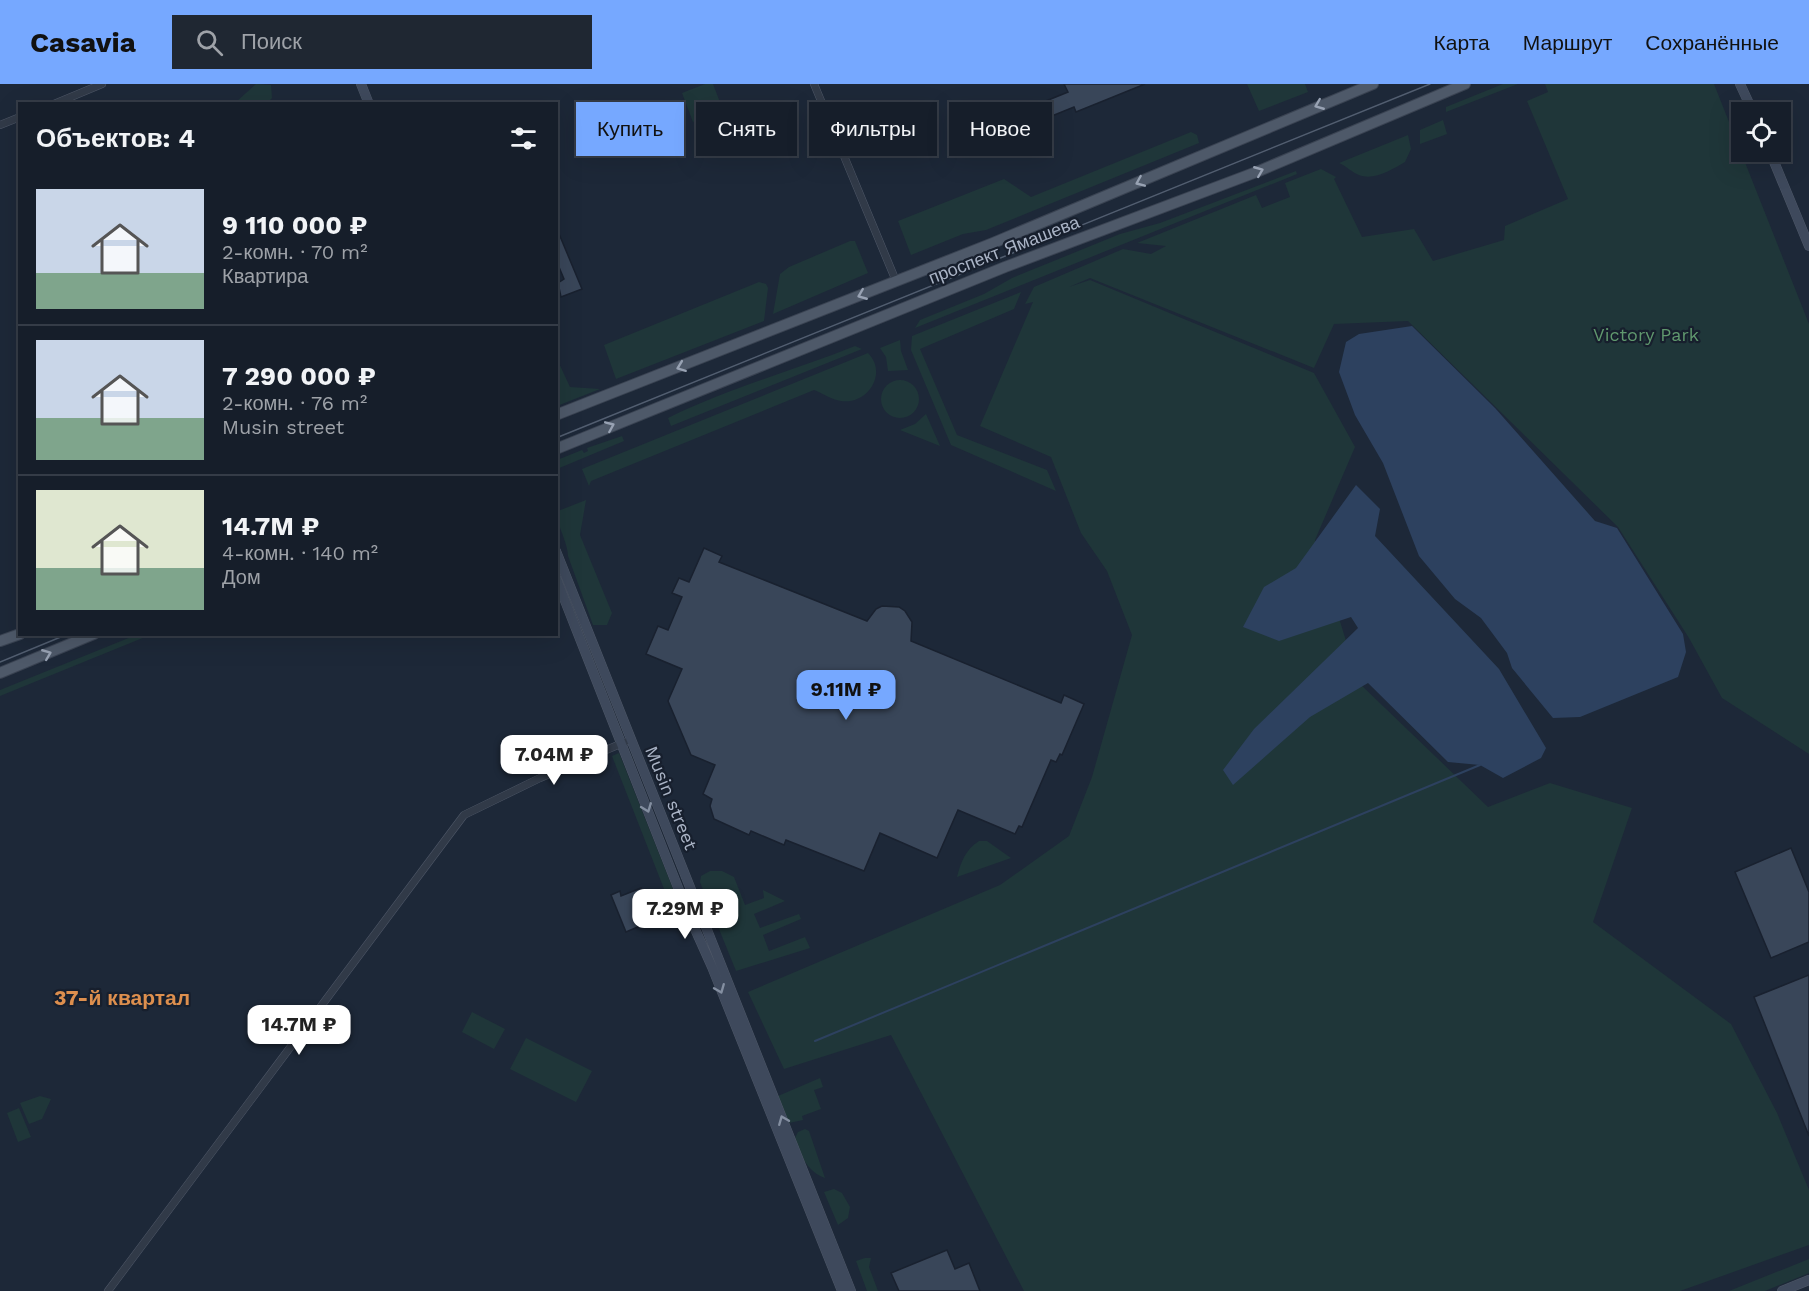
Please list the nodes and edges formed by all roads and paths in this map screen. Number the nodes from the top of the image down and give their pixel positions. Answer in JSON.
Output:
{"nodes":[{"id":1,"x":102,"y":84,"type":"edge"},
{"id":2,"x":361,"y":84,"type":"edge"},
{"id":3,"x":814,"y":84,"type":"edge"},
{"id":4,"x":1373,"y":84,"type":"edge"},
{"id":5,"x":1465,"y":84,"type":"edge"},
{"id":6,"x":1740,"y":84,"type":"edge"},
{"id":7,"x":1745,"y":84,"type":"edge"},
{"id":8,"x":59,"y":102,"type":"edge"},
{"id":9,"x":368,"y":102,"type":"edge"},
{"id":10,"x":1749,"y":102,"type":"edge"},
{"id":11,"x":1751,"y":102,"type":"edge"},
{"id":12,"x":18,"y":118,"type":"edge"},
{"id":13,"x":0,"y":125,"type":"edge"},
{"id":14,"x":1774,"y":162,"type":"edge"},
{"id":15,"x":1809,"y":246,"type":"edge"},
{"id":16,"x":896,"y":281,"type":"junction"},
{"id":17,"x":558,"y":415,"type":"edge"},
{"id":18,"x":558,"y":448,"type":"edge"},
{"id":19,"x":558,"y":556,"type":"edge"},
{"id":20,"x":558,"y":583,"type":"edge"},
{"id":21,"x":18,"y":635,"type":"edge"},
{"id":22,"x":89,"y":636,"type":"edge"},
{"id":23,"x":0,"y":641,"type":"edge"},
{"id":24,"x":0,"y":673,"type":"edge"},
{"id":25,"x":626,"y":742,"type":"junction"},
{"id":26,"x":1809,"y":1280,"type":"edge"},
{"id":27,"x":108,"y":1291,"type":"edge"},
{"id":28,"x":842,"y":1291,"type":"edge"},
{"id":29,"x":851,"y":1291,"type":"edge"},
{"id":30,"x":1782,"y":1291,"type":"edge"}],
"edges":[{"from":1,"to":8,"type":"street"},
{"from":2,"to":9,"type":"street"},
{"from":3,"to":16,"type":"street"},
{"from":4,"to":16,"type":"main road","name":"проспект Ямашева","one_way":true},
{"from":18,"to":5,"type":"main road","name":"проспект Ямашева","one_way":true},
{"from":6,"to":10,"type":"street"},
{"from":7,"to":11,"type":"street"},
{"from":12,"to":13,"type":"street"},
{"from":14,"to":15,"type":"street"},
{"from":16,"to":17,"type":"main road","name":"проспект Ямашева","one_way":true},
{"from":19,"to":25,"type":"street","name":"Musin street"},
{"from":20,"to":25,"type":"street","name":"Musin street"},
{"from":21,"to":23,"type":"main road"},
{"from":24,"to":22,"type":"main road","one_way":true},
{"from":25,"to":27,"type":"street"},
{"from":25,"to":28,"type":"street","name":"Musin street","one_way":true},
{"from":29,"to":25,"type":"street","name":"Musin street","one_way":true},
{"from":26,"to":30,"type":"street"}]}
